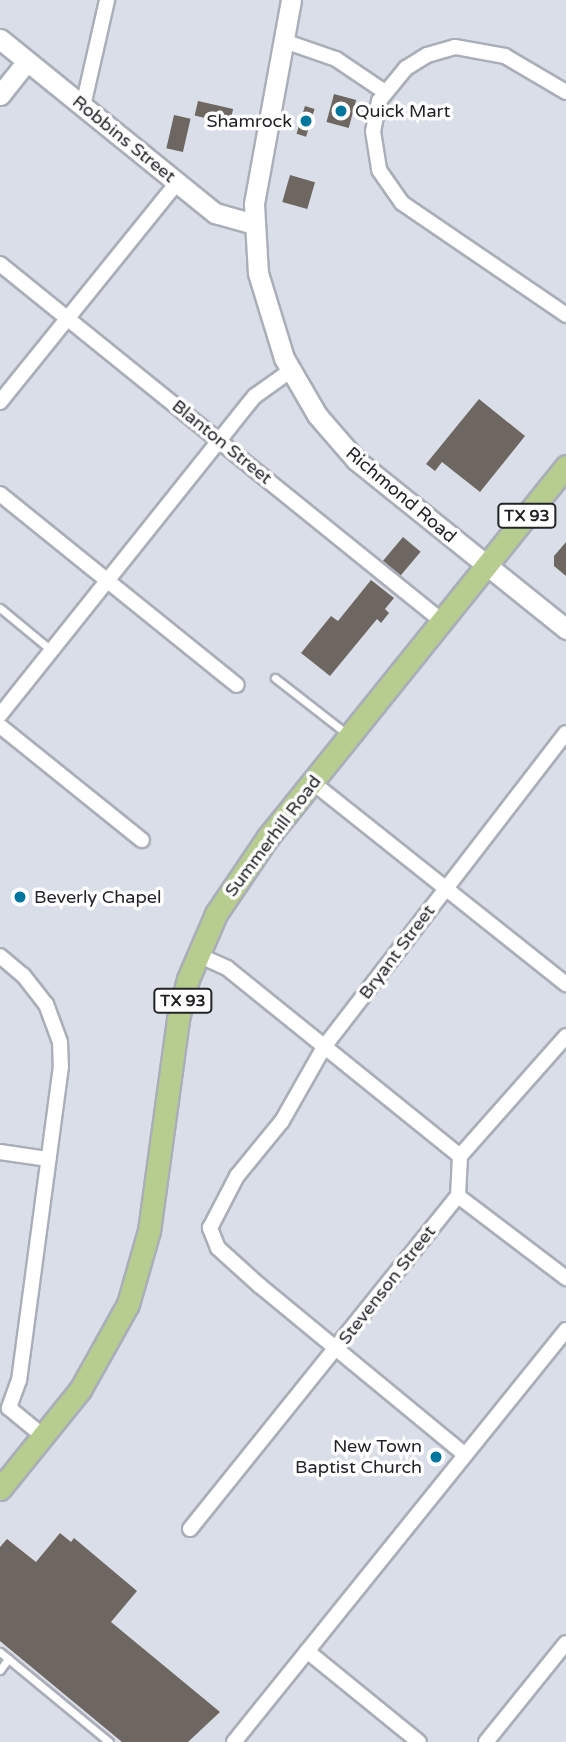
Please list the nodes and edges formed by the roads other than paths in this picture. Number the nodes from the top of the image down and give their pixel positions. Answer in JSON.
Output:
{"nodes":[{"id":1,"x":107,"y":0,"type":"edge"},
{"id":2,"x":291,"y":0,"type":"edge"},
{"id":3,"x":0,"y":39,"type":"edge"},
{"id":4,"x":284,"y":41,"type":"junction"},
{"id":5,"x":27,"y":61,"type":"junction"},
{"id":6,"x":385,"y":92,"type":"junction"},
{"id":7,"x":566,"y":92,"type":"edge"},
{"id":8,"x":0,"y":95,"type":"edge"},
{"id":9,"x":83,"y":106,"type":"junction"},
{"id":10,"x":177,"y":183,"type":"junction"},
{"id":11,"x":254,"y":224,"type":"junction"},
{"id":12,"x":0,"y":264,"type":"edge"},
{"id":13,"x":566,"y":315,"type":"edge"},
{"id":14,"x":68,"y":318,"type":"junction"},
{"id":15,"x":290,"y":371,"type":"junction"},
{"id":16,"x":0,"y":402,"type":"edge"},
{"id":17,"x":219,"y":439,"type":"junction"},
{"id":18,"x":566,"y":466,"type":"edge"},
{"id":19,"x":0,"y":494,"type":"edge"},
{"id":20,"x":487,"y":566,"type":"junction"},
{"id":21,"x":108,"y":581,"type":"junction"},
{"id":22,"x":0,"y":608,"type":"edge"},
{"id":23,"x":443,"y":622,"type":"junction"},
{"id":24,"x":566,"y":629,"type":"edge"},
{"id":25,"x":52,"y":650,"type":"junction"},
{"id":26,"x":275,"y":678,"type":"dead end"},
{"id":27,"x":237,"y":685,"type":"dead end"},
{"id":28,"x":0,"y":715,"type":"edge"},
{"id":29,"x":0,"y":726,"type":"edge"},
{"id":30,"x":566,"y":733,"type":"edge"},
{"id":31,"x":350,"y":736,"type":"junction"},
{"id":32,"x":312,"y":782,"type":"junction"},
{"id":33,"x":142,"y":840,"type":"dead end"},
{"id":34,"x":446,"y":888,"type":"junction"},
{"id":35,"x":198,"y":955,"type":"junction"},
{"id":36,"x":0,"y":957,"type":"edge"},
{"id":37,"x":566,"y":984,"type":"edge"},
{"id":38,"x":566,"y":1036,"type":"edge"},
{"id":39,"x":324,"y":1047,"type":"junction"},
{"id":40,"x":0,"y":1152,"type":"edge"},
{"id":41,"x":460,"y":1156,"type":"junction"},
{"id":42,"x":48,"y":1158,"type":"junction"},
{"id":43,"x":458,"y":1196,"type":"junction"},
{"id":44,"x":566,"y":1279,"type":"edge"},
{"id":45,"x":566,"y":1330,"type":"edge"},
{"id":46,"x":336,"y":1350,"type":"junction"},
{"id":47,"x":5,"y":1408,"type":"edge"},
{"id":48,"x":43,"y":1436,"type":"junction"},
{"id":49,"x":464,"y":1454,"type":"junction"},
{"id":50,"x":0,"y":1489,"type":"edge"},
{"id":51,"x":190,"y":1529,"type":"dead end"},
{"id":52,"x":566,"y":1643,"type":"edge"},
{"id":53,"x":307,"y":1651,"type":"junction"},
{"id":54,"x":0,"y":1652,"type":"edge"},
{"id":55,"x":8,"y":1659,"type":"junction"},
{"id":56,"x":0,"y":1670,"type":"edge"},
{"id":57,"x":109,"y":1742,"type":"edge"},
{"id":58,"x":234,"y":1742,"type":"edge"},
{"id":59,"x":419,"y":1742,"type":"edge"},
{"id":60,"x":486,"y":1742,"type":"edge"}],
"edges":[{"from":1,"to":9,"type":"street"},
{"from":2,"to":4,"type":"main road","name":"Richmond Road"},
{"from":3,"to":5,"type":"main road","name":"Robbins Street"},
{"from":4,"to":6,"type":"street"},
{"from":4,"to":11,"type":"main road","name":"Richmond Road"},
{"from":5,"to":8,"type":"main road"},
{"from":5,"to":9,"type":"main road","name":"Robbins Street"},
{"from":6,"to":7,"type":"street"},
{"from":6,"to":13,"type":"street"},
{"from":9,"to":10,"type":"main road","name":"Robbins Street"},
{"from":10,"to":11,"type":"main road","name":"Robbins Street"},
{"from":10,"to":14,"type":"street"},
{"from":11,"to":15,"type":"main road","name":"Richmond Road"},
{"from":12,"to":14,"type":"street","name":"Blanton Street"},
{"from":14,"to":16,"type":"street"},
{"from":14,"to":17,"type":"street","name":"Blanton Street"},
{"from":15,"to":17,"type":"street"},
{"from":15,"to":20,"type":"main road","name":"Richmond Road"},
{"from":17,"to":21,"type":"street"},
{"from":17,"to":23,"type":"street","name":"Blanton Street"},
{"from":18,"to":20,"type":"main road","name":"Summerhill Road","number":"TX 93"},
{"from":19,"to":21,"type":"street"},
{"from":20,"to":23,"type":"main road","name":"Summerhill Road","number":"TX 93"},
{"from":20,"to":24,"type":"main road","name":"Richmond Road"},
{"from":21,"to":25,"type":"street"},
{"from":21,"to":27,"type":"street"},
{"from":22,"to":25,"type":"lane"},
{"from":23,"to":31,"type":"main road","name":"Summerhill Road","number":"TX 93"},
{"from":25,"to":28,"type":"street"},
{"from":26,"to":31,"type":"lane"},
{"from":29,"to":33,"type":"street"},
{"from":30,"to":34,"type":"street","name":"Bryant Street"},
{"from":31,"to":32,"type":"main road","name":"Summerhill Road","number":"TX 93"},
{"from":32,"to":34,"type":"street"},
{"from":32,"to":35,"type":"main road","name":"Summerhill Road","number":"TX 93"},
{"from":34,"to":37,"type":"street"},
{"from":34,"to":39,"type":"street","name":"Bryant Street"},
{"from":35,"to":39,"type":"street"},
{"from":35,"to":48,"type":"main road","name":"Summerhill Road","number":"TX 93"},
{"from":36,"to":42,"type":"street"},
{"from":38,"to":41,"type":"street"},
{"from":39,"to":41,"type":"street"},
{"from":39,"to":46,"type":"street","name":"Bryant Street"},
{"from":40,"to":42,"type":"street"},
{"from":41,"to":43,"type":"street"},
{"from":42,"to":47,"type":"street"},
{"from":43,"to":44,"type":"street"},
{"from":43,"to":46,"type":"street","name":"Stevenson Street"},
{"from":45,"to":49,"type":"street"},
{"from":46,"to":49,"type":"street","name":"Bryant Street"},
{"from":46,"to":51,"type":"street","name":"Stevenson Street"},
{"from":47,"to":48,"type":"street"},
{"from":48,"to":50,"type":"main road","name":"Summerhill Road","number":"TX 93"},
{"from":49,"to":53,"type":"street"},
{"from":52,"to":60,"type":"street"},
{"from":53,"to":58,"type":"street"},
{"from":53,"to":59,"type":"street"},
{"from":54,"to":55,"type":"lane"},
{"from":55,"to":56,"type":"lane"},
{"from":55,"to":57,"type":"lane"}]}
